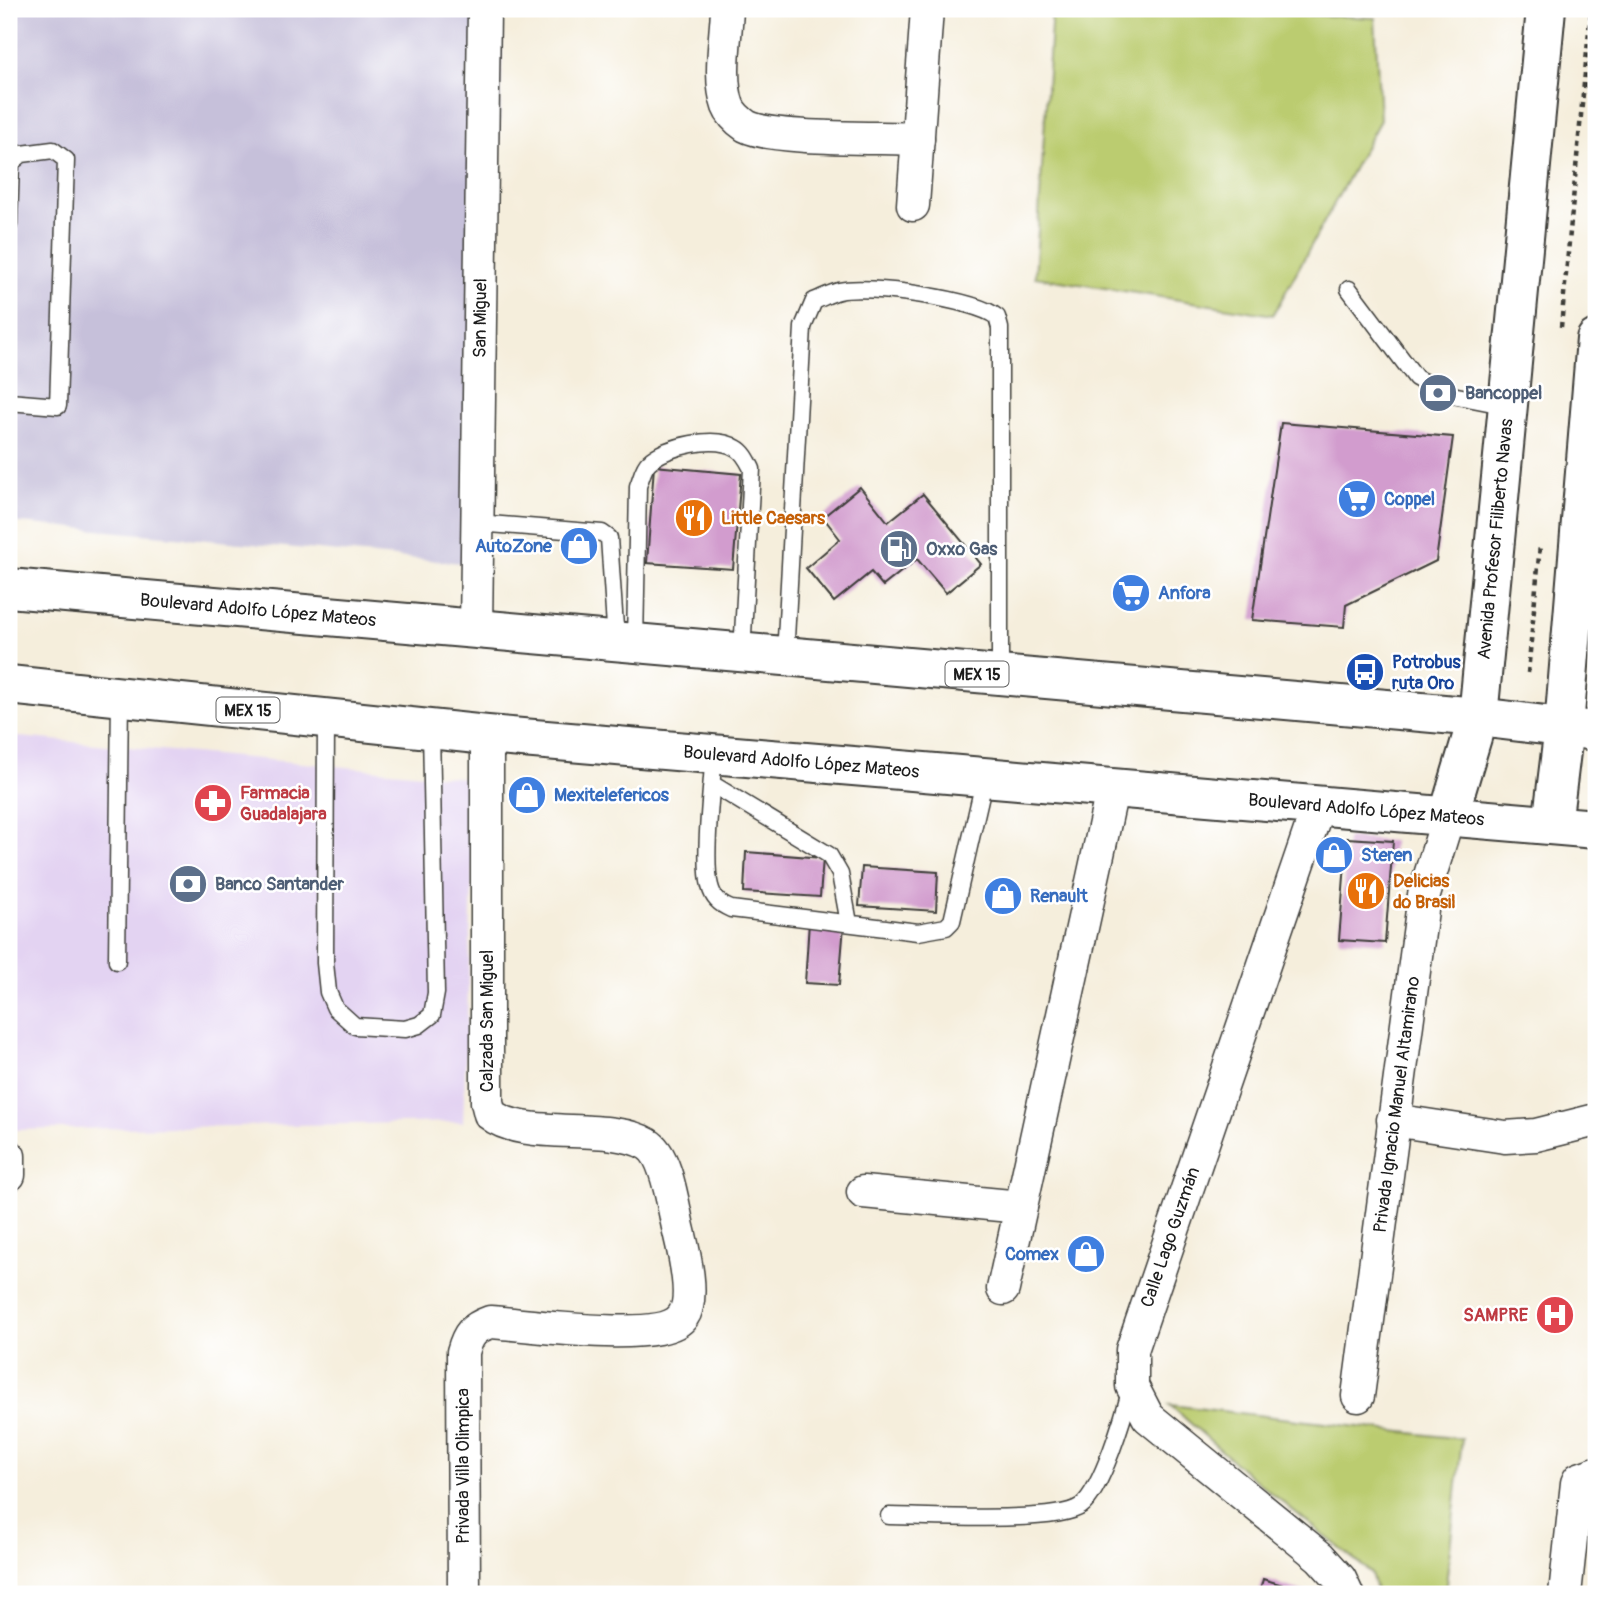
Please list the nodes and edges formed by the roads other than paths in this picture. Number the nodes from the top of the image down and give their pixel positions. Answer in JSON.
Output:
{"nodes":[{"id":1,"x":484,"y":9,"type":"edge"},
{"id":2,"x":727,"y":9,"type":"edge"},
{"id":3,"x":927,"y":9,"type":"edge"},
{"id":4,"x":1546,"y":9,"type":"edge"},
{"id":5,"x":918,"y":139,"type":"junction"},
{"id":6,"x":913,"y":205,"type":"dead end"},
{"id":7,"x":9,"y":225,"type":"edge"},
{"id":8,"x":1349,"y":289,"type":"dead end"},
{"id":9,"x":1596,"y":339,"type":"edge"},
{"id":10,"x":9,"y":402,"type":"edge"},
{"id":11,"x":1508,"y":406,"type":"junction"},
{"id":12,"x":477,"y":523,"type":"junction"},
{"id":13,"x":9,"y":588,"type":"edge"},
{"id":14,"x":476,"y":630,"type":"junction"},
{"id":15,"x":626,"y":643,"type":"junction"},
{"id":16,"x":742,"y":653,"type":"junction"},
{"id":17,"x":785,"y":657,"type":"junction"},
{"id":18,"x":1000,"y":676,"type":"junction"},
{"id":19,"x":9,"y":685,"type":"edge"},
{"id":20,"x":120,"y":695,"type":"junction"},
{"id":21,"x":1478,"y":717,"type":"junction"},
{"id":22,"x":326,"y":719,"type":"junction"},
{"id":23,"x":431,"y":729,"type":"junction"},
{"id":24,"x":1580,"y":729,"type":"edge"},
{"id":25,"x":487,"y":735,"type":"junction"},
{"id":26,"x":713,"y":769,"type":"junction"},
{"id":27,"x":986,"y":775,"type":"junction"},
{"id":28,"x":1113,"y":786,"type":"junction"},
{"id":29,"x":1319,"y":804,"type":"junction"},
{"id":30,"x":1449,"y":814,"type":"junction"},
{"id":31,"x":1552,"y":825,"type":"junction"},
{"id":32,"x":1596,"y":829,"type":"edge"},
{"id":33,"x":849,"y":923,"type":"junction"},
{"id":34,"x":117,"y":961,"type":"dead end"},
{"id":35,"x":1393,"y":1120,"type":"junction"},
{"id":36,"x":1596,"y":1120,"type":"edge"},
{"id":37,"x":9,"y":1156,"type":"edge"},
{"id":38,"x":9,"y":1175,"type":"edge"},
{"id":39,"x":863,"y":1192,"type":"dead end"},
{"id":40,"x":1021,"y":1207,"type":"junction"},
{"id":41,"x":1003,"y":1289,"type":"dead end"},
{"id":42,"x":467,"y":1338,"type":"joint"},
{"id":43,"x":1132,"y":1386,"type":"junction"},
{"id":44,"x":1358,"y":1396,"type":"dead end"},
{"id":45,"x":1588,"y":1476,"type":"edge"},
{"id":46,"x":889,"y":1516,"type":"dead end"},
{"id":47,"x":464,"y":1594,"type":"edge"},
{"id":48,"x":1348,"y":1594,"type":"edge"},
{"id":49,"x":1564,"y":1594,"type":"edge"}],
"edges":[{"from":1,"to":12,"type":"street","name":"San Miguel"},
{"from":2,"to":5,"type":"street"},
{"from":3,"to":5,"type":"street"},
{"from":4,"to":11,"type":"main road","name":"Avenida Profesor Filiberto Navas"},
{"from":5,"to":6,"type":"street"},
{"from":7,"to":10,"type":"lane"},
{"from":8,"to":11,"type":"lane"},
{"from":9,"to":24,"type":"main road"},
{"from":11,"to":21,"type":"main road","name":"Avenida Profesor Filiberto Navas"},
{"from":12,"to":14,"type":"street","name":"San Miguel"},
{"from":12,"to":15,"type":"lane"},
{"from":13,"to":14,"type":"main road","name":"Boulevard Adolfo López Mateos","number":"MEX 15"},
{"from":14,"to":15,"type":"main road","name":"Boulevard Adolfo López Mateos","number":"MEX 15"},
{"from":15,"to":16,"type":"main road","name":"Boulevard Adolfo López Mateos","number":"MEX 15"},
{"from":15,"to":16,"type":"lane"},
{"from":16,"to":17,"type":"main road","name":"Boulevard Adolfo López Mateos","number":"MEX 15"},
{"from":17,"to":18,"type":"main road","name":"Boulevard Adolfo López Mateos","number":"MEX 15"},
{"from":17,"to":18,"type":"lane"},
{"from":18,"to":21,"type":"main road","name":"Boulevard Adolfo López Mateos","number":"MEX 15"},
{"from":19,"to":20,"type":"main road","name":"Boulevard Adolfo López Mateos","number":"MEX 15"},
{"from":20,"to":22,"type":"main road","name":"Boulevard Adolfo López Mateos","number":"MEX 15"},
{"from":20,"to":34,"type":"lane"},
{"from":21,"to":24,"type":"main road","name":"Boulevard Adolfo López Mateos","number":"MEX 15"},
{"from":21,"to":30,"type":"main road","name":"Avenida Profesor Filiberto Navas"},
{"from":22,"to":23,"type":"main road","name":"Boulevard Adolfo López Mateos","number":"MEX 15"},
{"from":22,"to":23,"type":"lane"},
{"from":23,"to":25,"type":"main road","name":"Boulevard Adolfo López Mateos","number":"MEX 15"},
{"from":24,"to":31,"type":"main road"},
{"from":25,"to":26,"type":"main road","name":"Boulevard Adolfo López Mateos","number":"MEX 15"},
{"from":25,"to":42,"type":"street","name":"Calzada San Miguel"},
{"from":26,"to":27,"type":"main road","name":"Boulevard Adolfo López Mateos","number":"MEX 15"},
{"from":26,"to":33,"type":"lane"},
{"from":26,"to":33,"type":"lane"},
{"from":27,"to":28,"type":"main road","name":"Boulevard Adolfo López Mateos","number":"MEX 15"},
{"from":27,"to":33,"type":"lane"},
{"from":28,"to":29,"type":"main road","name":"Boulevard Adolfo López Mateos","number":"MEX 15"},
{"from":28,"to":40,"type":"street"},
{"from":29,"to":30,"type":"main road","name":"Boulevard Adolfo López Mateos","number":"MEX 15"},
{"from":29,"to":43,"type":"street","name":"Calle Lago Guzmán"},
{"from":30,"to":31,"type":"main road","name":"Boulevard Adolfo López Mateos","number":"MEX 15"},
{"from":30,"to":35,"type":"street","name":"Privada Ignacio Manuel Altamirano"},
{"from":31,"to":32,"type":"main road","name":"Boulevard Adolfo López Mateos","number":"MEX 15"},
{"from":35,"to":36,"type":"street"},
{"from":35,"to":44,"type":"street","name":"Privada Ignacio Manuel Altamirano"},
{"from":37,"to":38,"type":"street"},
{"from":39,"to":40,"type":"street"},
{"from":40,"to":41,"type":"street"},
{"from":42,"to":47,"type":"street","name":"Privada Villa Olimpica"},
{"from":43,"to":46,"type":"lane"},
{"from":43,"to":48,"type":"street","name":"Calle Lago Guzmán"},
{"from":45,"to":49,"type":"street"}]}
